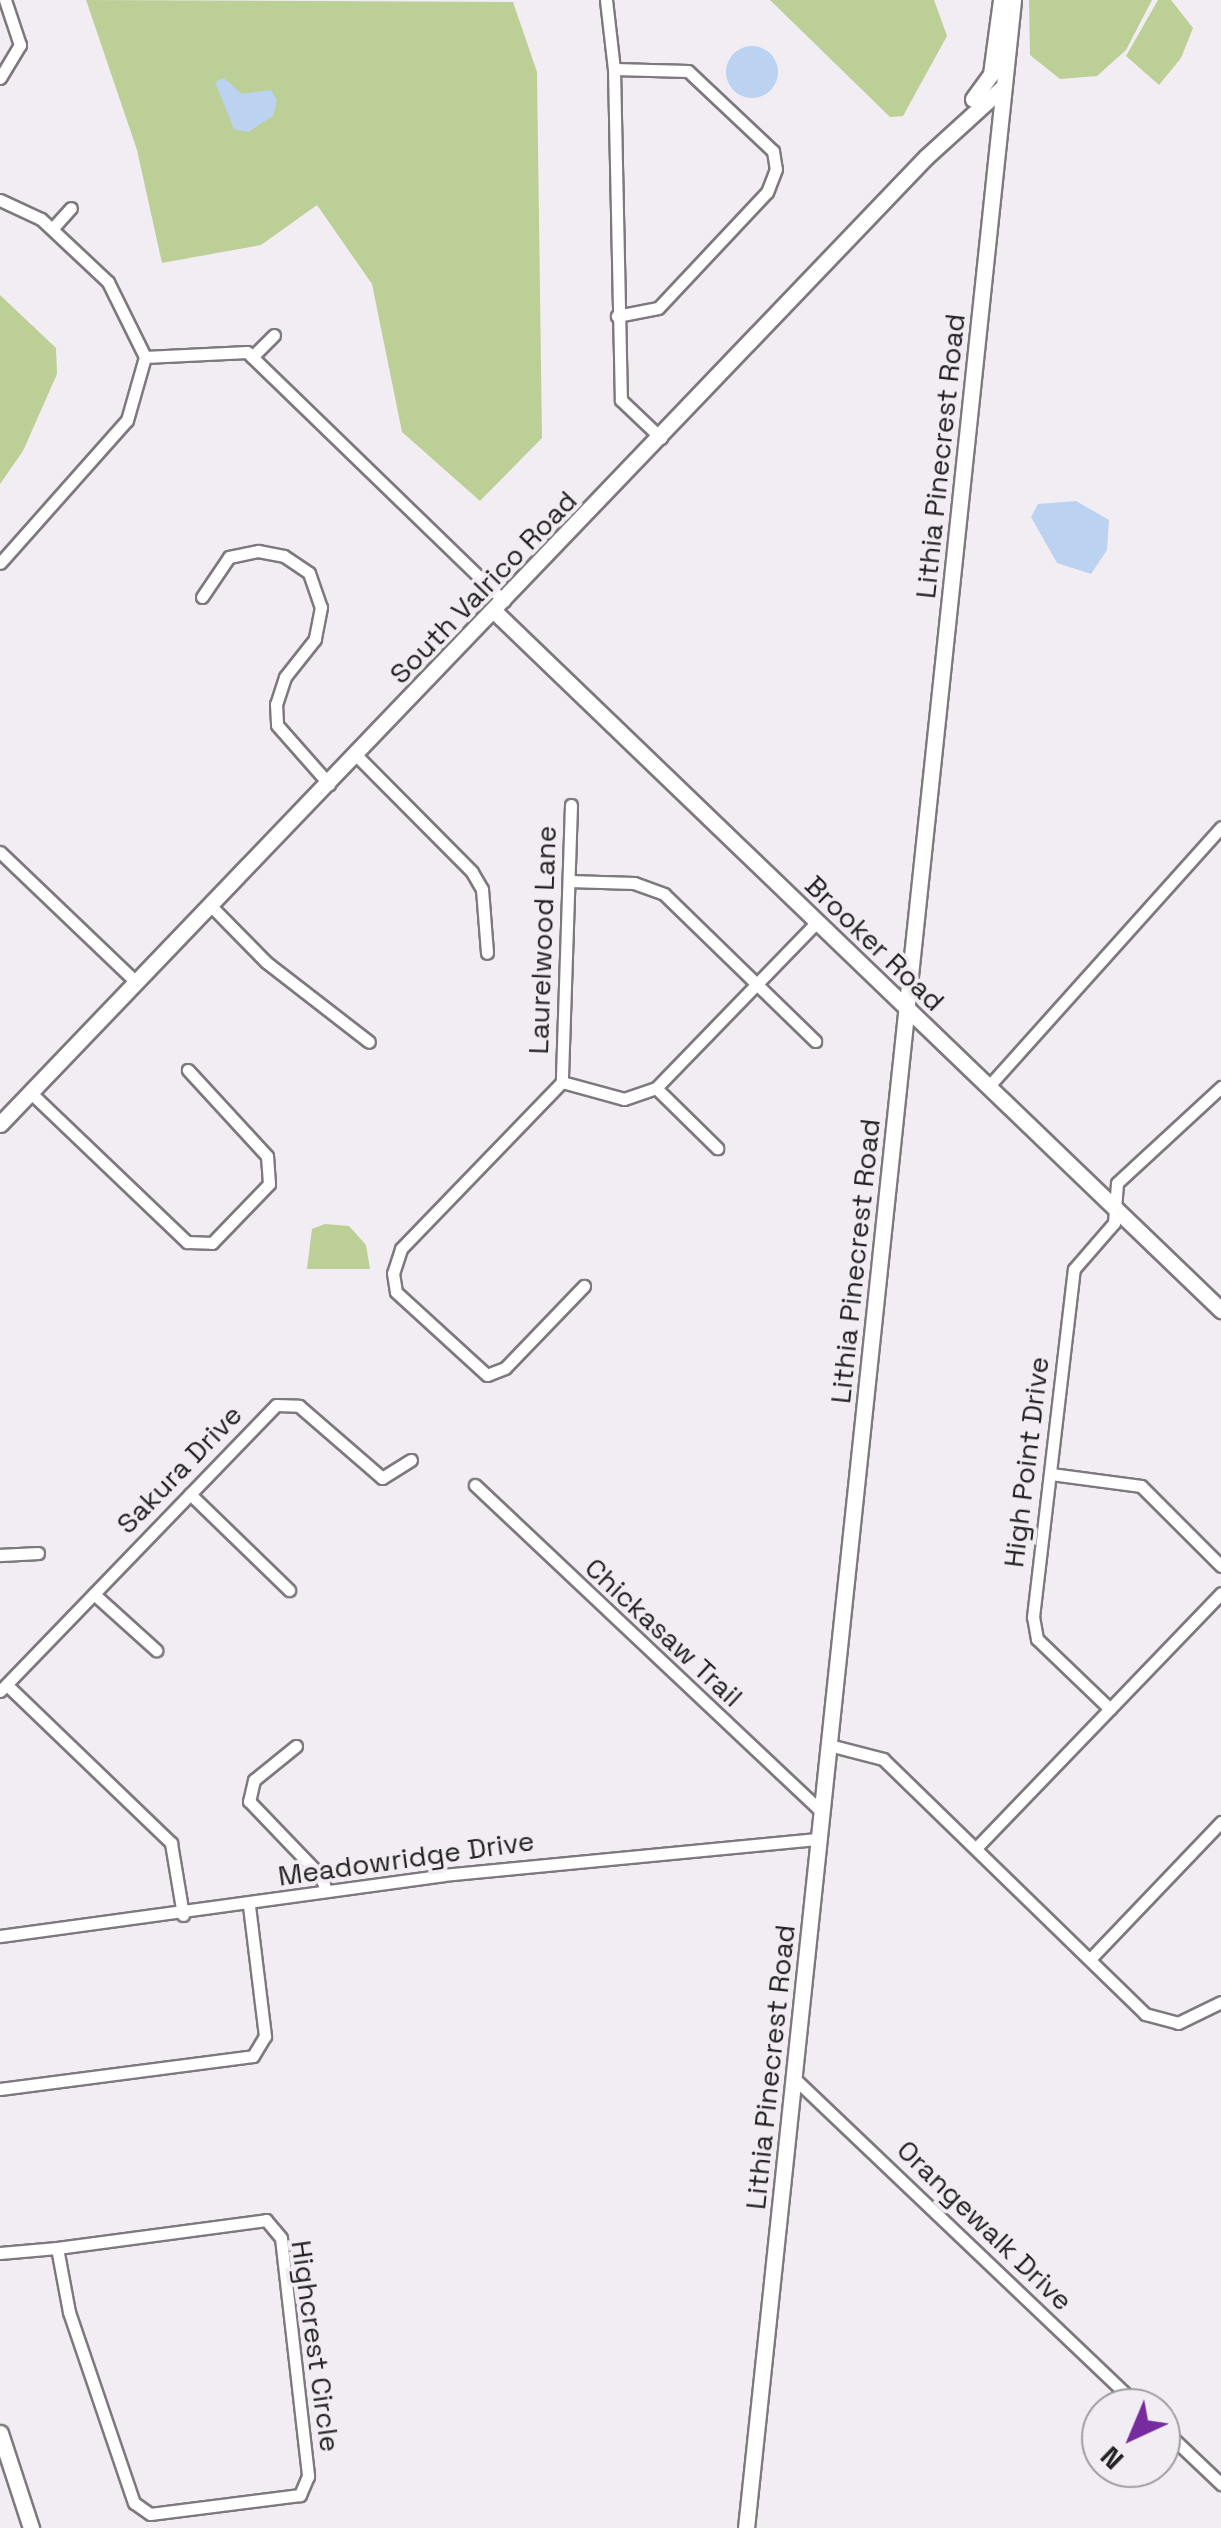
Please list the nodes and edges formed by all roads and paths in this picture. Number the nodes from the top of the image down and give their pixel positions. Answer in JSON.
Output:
{"nodes":[{"id":1,"x":5,"y":0,"type":"edge"},
{"id":2,"x":606,"y":0,"type":"edge"},
{"id":3,"x":1002,"y":0,"type":"edge"},
{"id":4,"x":1013,"y":0,"type":"edge"},
{"id":5,"x":614,"y":69,"type":"junction"},
{"id":6,"x":0,"y":78,"type":"edge"},
{"id":7,"x":997,"y":83,"type":"junction"},
{"id":8,"x":0,"y":200,"type":"edge"},
{"id":9,"x":71,"y":208,"type":"dead end"},
{"id":10,"x":52,"y":229,"type":"junction"},
{"id":11,"x":617,"y":316,"type":"junction"},
{"id":12,"x":274,"y":335,"type":"dead end"},
{"id":13,"x":145,"y":357,"type":"junction"},
{"id":14,"x":252,"y":357,"type":"junction"},
{"id":15,"x":660,"y":438,"type":"junction"},
{"id":16,"x":0,"y":563,"type":"edge"},
{"id":17,"x":202,"y":597,"type":"dead end"},
{"id":18,"x":499,"y":606,"type":"junction"},
{"id":19,"x":357,"y":756,"type":"junction"},
{"id":20,"x":329,"y":784,"type":"junction"},
{"id":21,"x":572,"y":805,"type":"dead end"},
{"id":22,"x":1221,"y":827,"type":"edge"},
{"id":23,"x":0,"y":852,"type":"edge"},
{"id":24,"x":569,"y":881,"type":"junction"},
{"id":25,"x":211,"y":906,"type":"junction"},
{"id":26,"x":817,"y":922,"type":"junction"},
{"id":27,"x":488,"y":953,"type":"dead end"},
{"id":28,"x":136,"y":982,"type":"junction"},
{"id":29,"x":757,"y":983,"type":"junction"},
{"id":30,"x":907,"y":1008,"type":"junction"},
{"id":31,"x":369,"y":1042,"type":"dead end"},
{"id":32,"x":815,"y":1042,"type":"dead end"},
{"id":33,"x":188,"y":1070,"type":"dead end"},
{"id":34,"x":562,"y":1082,"type":"junction"},
{"id":35,"x":988,"y":1087,"type":"junction"},
{"id":36,"x":1221,"y":1087,"type":"edge"},
{"id":37,"x":656,"y":1088,"type":"junction"},
{"id":38,"x":30,"y":1093,"type":"junction"},
{"id":39,"x":0,"y":1124,"type":"edge"},
{"id":40,"x":717,"y":1148,"type":"dead end"},
{"id":41,"x":1113,"y":1206,"type":"junction"},
{"id":42,"x":584,"y":1286,"type":"dead end"},
{"id":43,"x":1221,"y":1310,"type":"edge"},
{"id":44,"x":411,"y":1460,"type":"dead end"},
{"id":45,"x":1051,"y":1474,"type":"junction"},
{"id":46,"x":475,"y":1485,"type":"dead end"},
{"id":47,"x":190,"y":1494,"type":"junction"},
{"id":48,"x":38,"y":1553,"type":"dead end"},
{"id":49,"x":0,"y":1555,"type":"edge"},
{"id":50,"x":1221,"y":1566,"type":"edge"},
{"id":51,"x":290,"y":1590,"type":"dead end"},
{"id":52,"x":1221,"y":1593,"type":"edge"},
{"id":53,"x":94,"y":1594,"type":"junction"},
{"id":54,"x":156,"y":1650,"type":"dead end"},
{"id":55,"x":3,"y":1688,"type":"edge"},
{"id":56,"x":1110,"y":1709,"type":"junction"},
{"id":57,"x":829,"y":1745,"type":"junction"},
{"id":58,"x":296,"y":1746,"type":"dead end"},
{"id":59,"x":822,"y":1812,"type":"junction"},
{"id":60,"x":1221,"y":1822,"type":"edge"},
{"id":61,"x":819,"y":1839,"type":"junction"},
{"id":62,"x":976,"y":1848,"type":"junction"},
{"id":63,"x":326,"y":1890,"type":"junction"},
{"id":64,"x":249,"y":1906,"type":"junction"},
{"id":65,"x":182,"y":1915,"type":"junction"},
{"id":66,"x":0,"y":1936,"type":"edge"},
{"id":67,"x":1092,"y":1957,"type":"junction"},
{"id":68,"x":1221,"y":2002,"type":"edge"},
{"id":69,"x":794,"y":2078,"type":"junction"},
{"id":70,"x":0,"y":2090,"type":"edge"},
{"id":71,"x":57,"y":2248,"type":"junction"},
{"id":72,"x":0,"y":2253,"type":"edge"},
{"id":73,"x":1120,"y":2388,"type":"edge"},
{"id":74,"x":0,"y":2433,"type":"edge"},
{"id":75,"x":1181,"y":2446,"type":"edge"},
{"id":76,"x":1221,"y":2484,"type":"edge"},
{"id":77,"x":32,"y":2528,"type":"edge"},
{"id":78,"x":746,"y":2528,"type":"edge"}],
"edges":[{"from":1,"to":6,"type":"street"},
{"from":2,"to":5,"type":"street"},
{"from":3,"to":7,"type":"main road"},
{"from":4,"to":7,"type":"main road","name":"Lithia Pinecrest Road"},
{"from":5,"to":11,"type":"street"},
{"from":5,"to":11,"type":"street"},
{"from":7,"to":15,"type":"main road","name":"South Valrico Road"},
{"from":7,"to":30,"type":"main road","name":"Lithia Pinecrest Road"},
{"from":8,"to":10,"type":"street"},
{"from":9,"to":10,"type":"street"},
{"from":10,"to":13,"type":"street"},
{"from":11,"to":15,"type":"street"},
{"from":12,"to":14,"type":"street"},
{"from":13,"to":14,"type":"street"},
{"from":13,"to":16,"type":"street"},
{"from":14,"to":18,"type":"street"},
{"from":15,"to":18,"type":"main road","name":"South Valrico Road"},
{"from":17,"to":20,"type":"street"},
{"from":18,"to":19,"type":"main road","name":"South Valrico Road"},
{"from":18,"to":26,"type":"main road","name":"Brooker Road"},
{"from":19,"to":20,"type":"main road","name":"South Valrico Road"},
{"from":19,"to":27,"type":"street"},
{"from":20,"to":25,"type":"main road","name":"South Valrico Road"},
{"from":21,"to":24,"type":"street","name":"Laurelwood Lane"},
{"from":22,"to":35,"type":"street"},
{"from":23,"to":28,"type":"street"},
{"from":24,"to":29,"type":"street"},
{"from":24,"to":34,"type":"street","name":"Laurelwood Lane"},
{"from":25,"to":28,"type":"main road","name":"South Valrico Road"},
{"from":25,"to":31,"type":"street"},
{"from":26,"to":29,"type":"street"},
{"from":26,"to":30,"type":"main road","name":"Brooker Road"},
{"from":28,"to":38,"type":"main road","name":"South Valrico Road"},
{"from":29,"to":32,"type":"street"},
{"from":29,"to":37,"type":"street"},
{"from":30,"to":35,"type":"main road","name":"Brooker Road"},
{"from":30,"to":57,"type":"main road","name":"Lithia Pinecrest Road"},
{"from":33,"to":38,"type":"street"},
{"from":34,"to":37,"type":"street"},
{"from":34,"to":42,"type":"street","name":"Laurelwood Lane"},
{"from":35,"to":41,"type":"main road","name":"Brooker Road"},
{"from":36,"to":41,"type":"street","name":"High Point Drive"},
{"from":37,"to":40,"type":"street"},
{"from":38,"to":39,"type":"main road","name":"South Valrico Road"},
{"from":41,"to":43,"type":"main road","name":"Brooker Road"},
{"from":41,"to":45,"type":"street","name":"High Point Drive"},
{"from":44,"to":47,"type":"street","name":"Sakura Drive"},
{"from":45,"to":50,"type":"street"},
{"from":45,"to":56,"type":"street","name":"High Point Drive"},
{"from":46,"to":59,"type":"street","name":"Chickasaw Trail"},
{"from":47,"to":51,"type":"street"},
{"from":47,"to":53,"type":"street","name":"Sakura Drive"},
{"from":48,"to":49,"type":"street"},
{"from":52,"to":56,"type":"street"},
{"from":53,"to":54,"type":"street"},
{"from":53,"to":55,"type":"street","name":"Sakura Drive"},
{"from":55,"to":65,"type":"street"},
{"from":56,"to":62,"type":"street"},
{"from":57,"to":59,"type":"main road","name":"Lithia Pinecrest Road"},
{"from":57,"to":62,"type":"street"},
{"from":58,"to":63,"type":"street"},
{"from":59,"to":61,"type":"main road","name":"Lithia Pinecrest Road"},
{"from":60,"to":67,"type":"street"},
{"from":61,"to":63,"type":"street","name":"Meadowridge Drive"},
{"from":61,"to":69,"type":"main road","name":"Lithia Pinecrest Road"},
{"from":62,"to":67,"type":"street"},
{"from":63,"to":64,"type":"street","name":"Meadowridge Drive"},
{"from":64,"to":65,"type":"street","name":"Meadowridge Drive"},
{"from":64,"to":70,"type":"street"},
{"from":65,"to":66,"type":"street","name":"Meadowridge Drive"},
{"from":67,"to":68,"type":"street"},
{"from":69,"to":73,"type":"street","name":"Orangewalk Drive"},
{"from":69,"to":78,"type":"main road","name":"Lithia Pinecrest Road"},
{"from":71,"to":71,"type":"street","name":"Highcrest Circle"},
{"from":71,"to":72,"type":"street","name":"Highcrest Circle"},
{"from":74,"to":77,"type":"main road"},
{"from":75,"to":76,"type":"street"}]}
